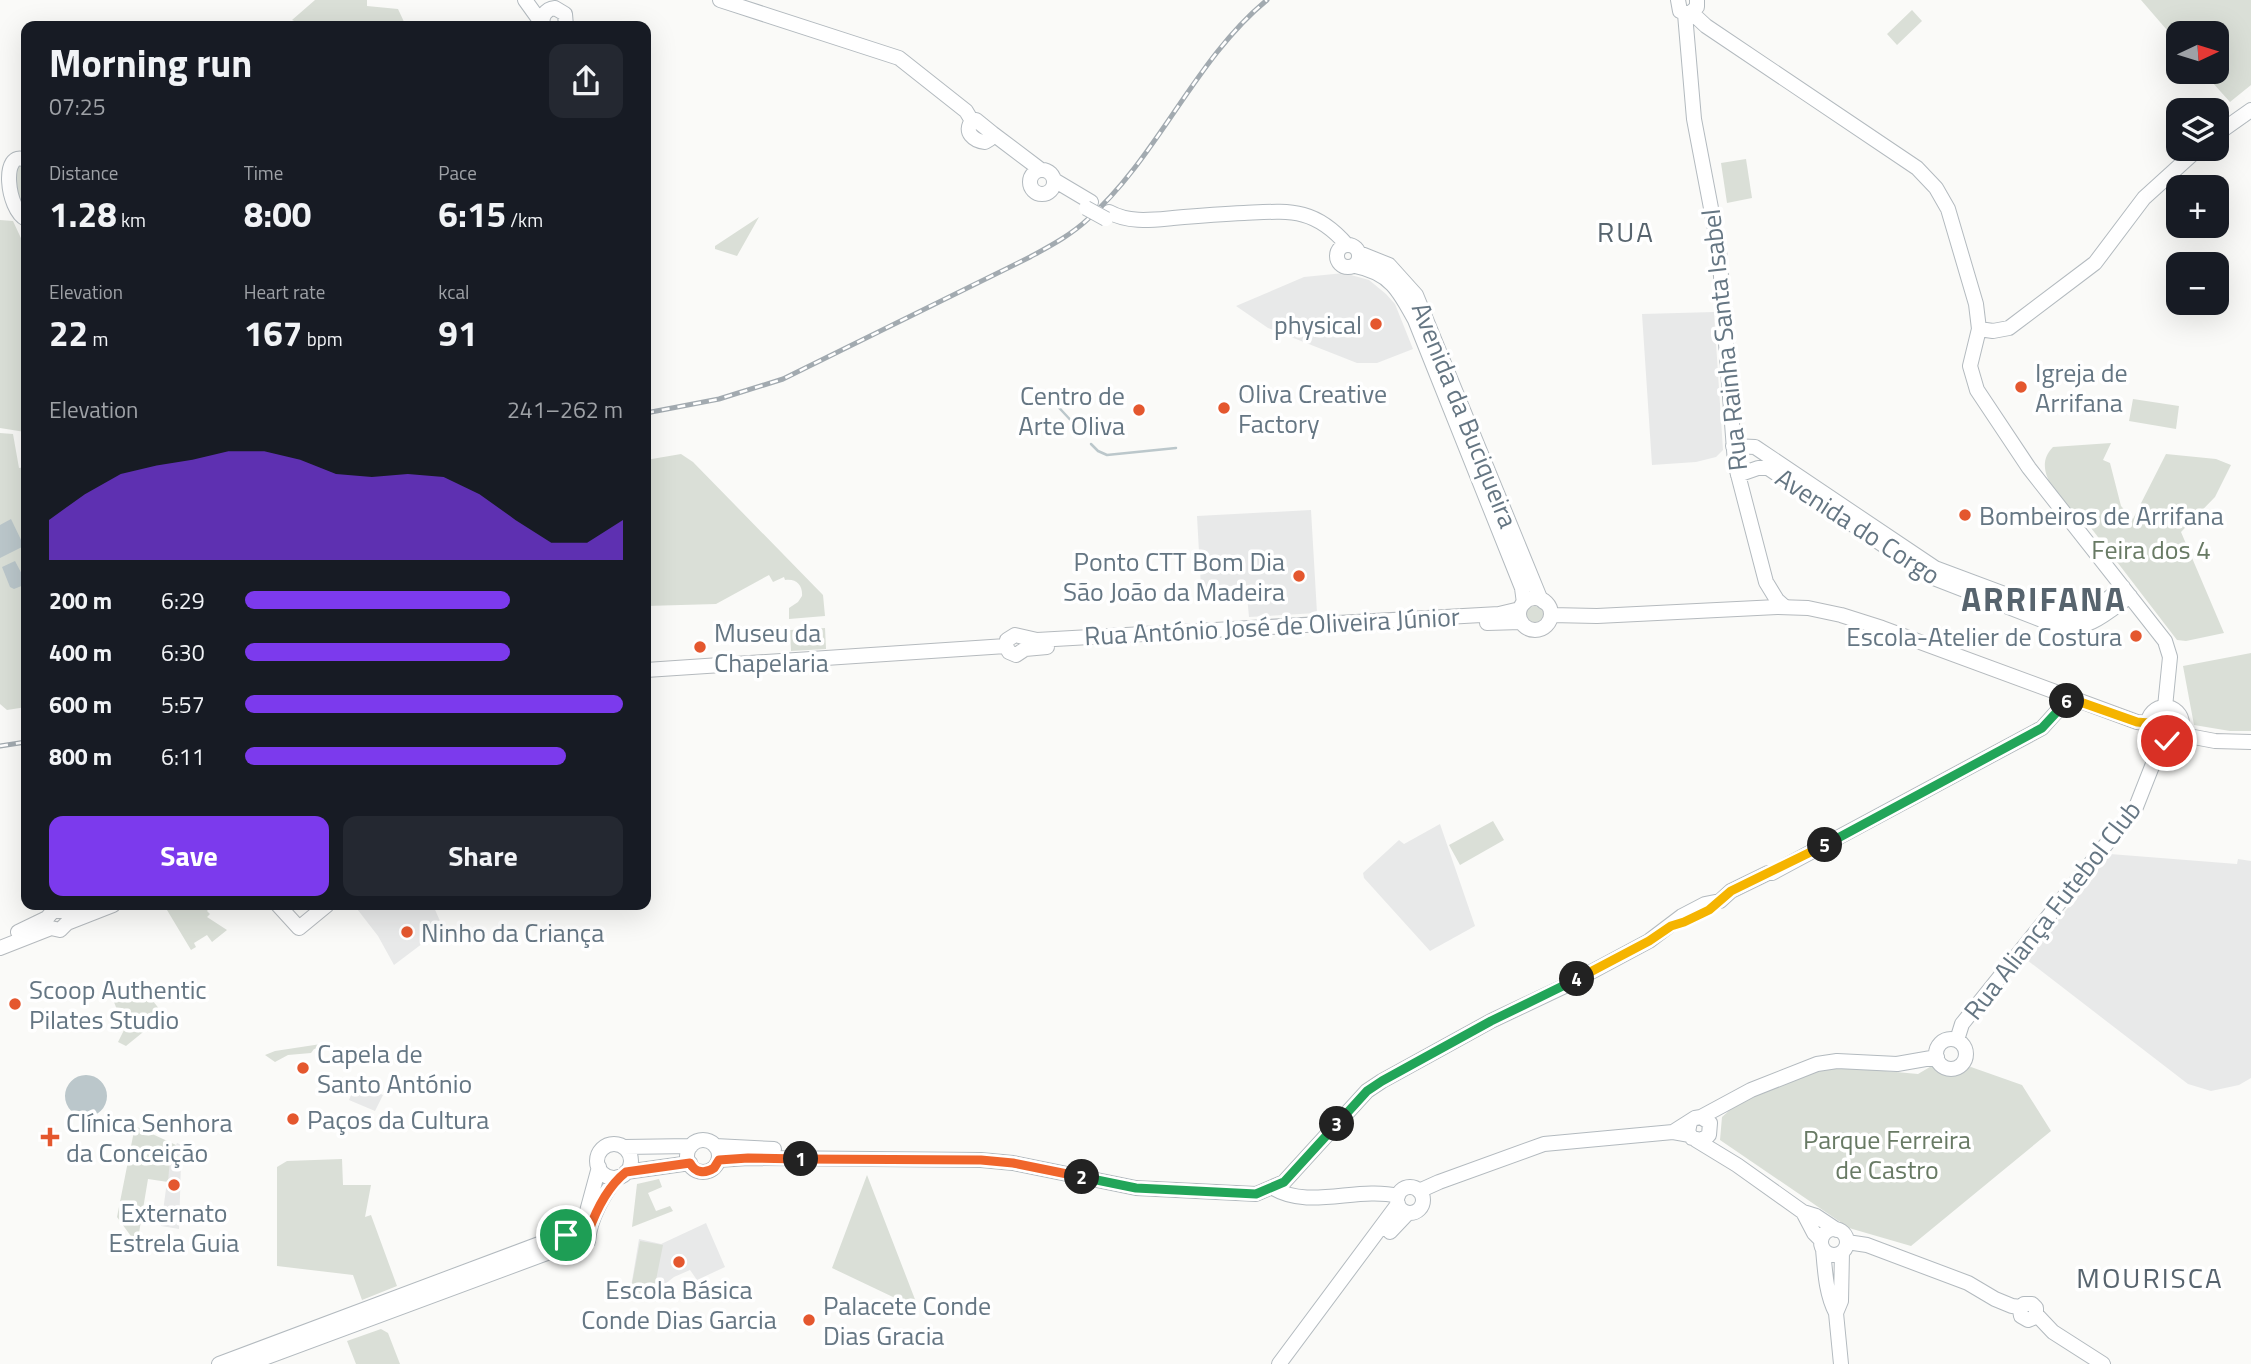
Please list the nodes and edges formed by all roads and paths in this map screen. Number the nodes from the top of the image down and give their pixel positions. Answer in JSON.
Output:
{"nodes":[{"id":1,"x":525,"y":0,"type":"edge"},
{"id":2,"x":720,"y":0,"type":"edge"},
{"id":3,"x":1678,"y":0,"type":"edge"},
{"id":4,"x":547,"y":4,"type":"edge"},
{"id":5,"x":1691,"y":9,"type":"edge"},
{"id":6,"x":540,"y":21,"type":"edge"},
{"id":7,"x":543,"y":21,"type":"edge"},
{"id":8,"x":566,"y":21,"type":"edge"},
{"id":9,"x":2251,"y":110,"type":"edge"},
{"id":10,"x":2229,"y":126,"type":"edge"},
{"id":11,"x":21,"y":159,"type":"edge"},
{"id":12,"x":2185,"y":161,"type":"edge"},
{"id":13,"x":3,"y":164,"type":"edge"},
{"id":14,"x":1035,"y":176,"type":"junction"},
{"id":15,"x":1053,"y":184,"type":"junction"},
{"id":16,"x":21,"y":217,"type":"edge"},
{"id":17,"x":1349,"y":254,"type":"junction"},
{"id":18,"x":1979,"y":329,"type":"junction"},
{"id":19,"x":1734,"y":446,"type":"junction"},
{"id":20,"x":1738,"y":475,"type":"junction"},
{"id":21,"x":1766,"y":582,"type":"junction"},
{"id":22,"x":2126,"y":592,"type":"junction"},
{"id":23,"x":1785,"y":607,"type":"junction"},
{"id":24,"x":1548,"y":608,"type":"junction"},
{"id":25,"x":1758,"y":608,"type":"junction"},
{"id":26,"x":1521,"y":611,"type":"junction"},
{"id":27,"x":651,"y":670,"type":"edge"},
{"id":28,"x":2069,"y":698,"type":"junction"},
{"id":29,"x":2165,"y":707,"type":"junction"},
{"id":30,"x":2148,"y":723,"type":"junction"},
{"id":31,"x":2178,"y":734,"type":"junction"},
{"id":32,"x":2162,"y":741,"type":"junction"},
{"id":33,"x":2251,"y":742,"type":"edge"},
{"id":34,"x":72,"y":910,"type":"edge"},
{"id":35,"x":93,"y":910,"type":"edge"},
{"id":36,"x":283,"y":910,"type":"edge"},
{"id":37,"x":321,"y":910,"type":"edge"},
{"id":38,"x":64,"y":917,"type":"junction"},
{"id":39,"x":49,"y":923,"type":"junction"},
{"id":40,"x":0,"y":939,"type":"edge"},
{"id":41,"x":0,"y":948,"type":"edge"},
{"id":42,"x":1956,"y":1040,"type":"junction"},
{"id":43,"x":1937,"y":1057,"type":"junction"},
{"id":44,"x":1702,"y":1127,"type":"junction"},
{"id":45,"x":691,"y":1146,"type":"junction"},
{"id":46,"x":624,"y":1147,"type":"junction"},
{"id":47,"x":717,"y":1153,"type":"junction"},
{"id":48,"x":690,"y":1163,"type":"junction"},
{"id":49,"x":599,"y":1167,"type":"junction"},
{"id":50,"x":622,"y":1175,"type":"junction"},
{"id":51,"x":1278,"y":1185,"type":"junction"},
{"id":52,"x":1419,"y":1191,"type":"junction"},
{"id":53,"x":1401,"y":1204,"type":"junction"},
{"id":54,"x":1803,"y":1212,"type":"junction"},
{"id":55,"x":1837,"y":1230,"type":"junction"},
{"id":56,"x":579,"y":1234,"type":"junction"},
{"id":57,"x":1822,"y":1245,"type":"junction"},
{"id":58,"x":1844,"y":1247,"type":"junction"},
{"id":59,"x":1836,"y":1313,"type":"junction"},
{"id":60,"x":2028,"y":1314,"type":"junction"},
{"id":61,"x":219,"y":1364,"type":"edge"},
{"id":62,"x":248,"y":1364,"type":"edge"},
{"id":63,"x":1279,"y":1364,"type":"edge"},
{"id":64,"x":1290,"y":1364,"type":"edge"},
{"id":65,"x":1841,"y":1364,"type":"edge"},
{"id":66,"x":2089,"y":1364,"type":"edge"},
{"id":67,"x":2103,"y":1364,"type":"edge"}],
"edges":[{"from":1,"to":6,"type":"street"},
{"from":2,"to":14,"type":"street"},
{"from":3,"to":5,"type":"street"},
{"from":4,"to":7,"type":"street"},
{"from":4,"to":8,"type":"street"},
{"from":5,"to":18,"type":"street"},
{"from":5,"to":19,"type":"street","name":"Rua Rainha Santa Isabel"},
{"from":9,"to":10,"type":"street"},
{"from":11,"to":13,"type":"street"},
{"from":12,"to":18,"type":"street"},
{"from":13,"to":16,"type":"street"},
{"from":14,"to":15,"type":"street"},
{"from":14,"to":15,"type":"street"},
{"from":15,"to":17,"type":"street"},
{"from":17,"to":24,"type":"street","name":"Avenida da Buciqueira"},
{"from":17,"to":26,"type":"street","name":"Avenida da Buciqueira"},
{"from":18,"to":22,"type":"street"},
{"from":19,"to":20,"type":"street","name":"Rua Rainha Santa Isabel"},
{"from":19,"to":22,"type":"street","name":"Avenida do Corgo"},
{"from":20,"to":21,"type":"street","name":"Rua Rainha Santa Isabel"},
{"from":20,"to":22,"type":"street","name":"Avenida do Corgo"},
{"from":21,"to":23,"type":"street","name":"Rua Rainha Santa Isabel"},
{"from":21,"to":25,"type":"street"},
{"from":22,"to":29,"type":"street"},
{"from":23,"to":25,"type":"street"},
{"from":23,"to":28,"type":"street"},
{"from":24,"to":25,"type":"street"},
{"from":24,"to":26,"type":"street","name":"Rua António José de Oliveira Júnior"},
{"from":24,"to":26,"type":"street","name":"Rua António José de Oliveira Júnior"},
{"from":26,"to":27,"type":"street","name":"Rua António José de Oliveira Júnior"},
{"from":28,"to":30,"type":"street"},
{"from":28,"to":51,"type":"street"},
{"from":29,"to":30,"type":"street"},
{"from":29,"to":31,"type":"street"},
{"from":30,"to":32,"type":"street"},
{"from":31,"to":32,"type":"street"},
{"from":31,"to":33,"type":"street"},
{"from":32,"to":42,"type":"street","name":"Rua Aliança Futebol Club"},
{"from":34,"to":38,"type":"street"},
{"from":35,"to":38,"type":"street"},
{"from":36,"to":37,"type":"street"},
{"from":38,"to":39,"type":"street"},
{"from":39,"to":40,"type":"street"},
{"from":39,"to":41,"type":"street"},
{"from":42,"to":43,"type":"street"},
{"from":42,"to":43,"type":"street"},
{"from":43,"to":44,"type":"street"},
{"from":44,"to":52,"type":"street"},
{"from":44,"to":54,"type":"street"},
{"from":45,"to":46,"type":"street"},
{"from":45,"to":47,"type":"street"},
{"from":45,"to":48,"type":"street"},
{"from":46,"to":49,"type":"street"},
{"from":46,"to":50,"type":"street"},
{"from":47,"to":48,"type":"street"},
{"from":47,"to":51,"type":"street"},
{"from":48,"to":50,"type":"street"},
{"from":49,"to":50,"type":"street"},
{"from":49,"to":56,"type":"street"},
{"from":50,"to":56,"type":"street"},
{"from":51,"to":53,"type":"street"},
{"from":52,"to":53,"type":"street"},
{"from":52,"to":53,"type":"street"},
{"from":53,"to":63,"type":"street"},
{"from":53,"to":64,"type":"street"},
{"from":54,"to":55,"type":"street"},
{"from":54,"to":57,"type":"street"},
{"from":55,"to":57,"type":"street"},
{"from":55,"to":58,"type":"street"},
{"from":56,"to":61,"type":"street"},
{"from":56,"to":62,"type":"street"},
{"from":57,"to":58,"type":"street"},
{"from":57,"to":59,"type":"street"},
{"from":58,"to":59,"type":"street"},
{"from":58,"to":60,"type":"street"},
{"from":59,"to":65,"type":"street"},
{"from":60,"to":66,"type":"street"},
{"from":60,"to":67,"type":"street"}]}
